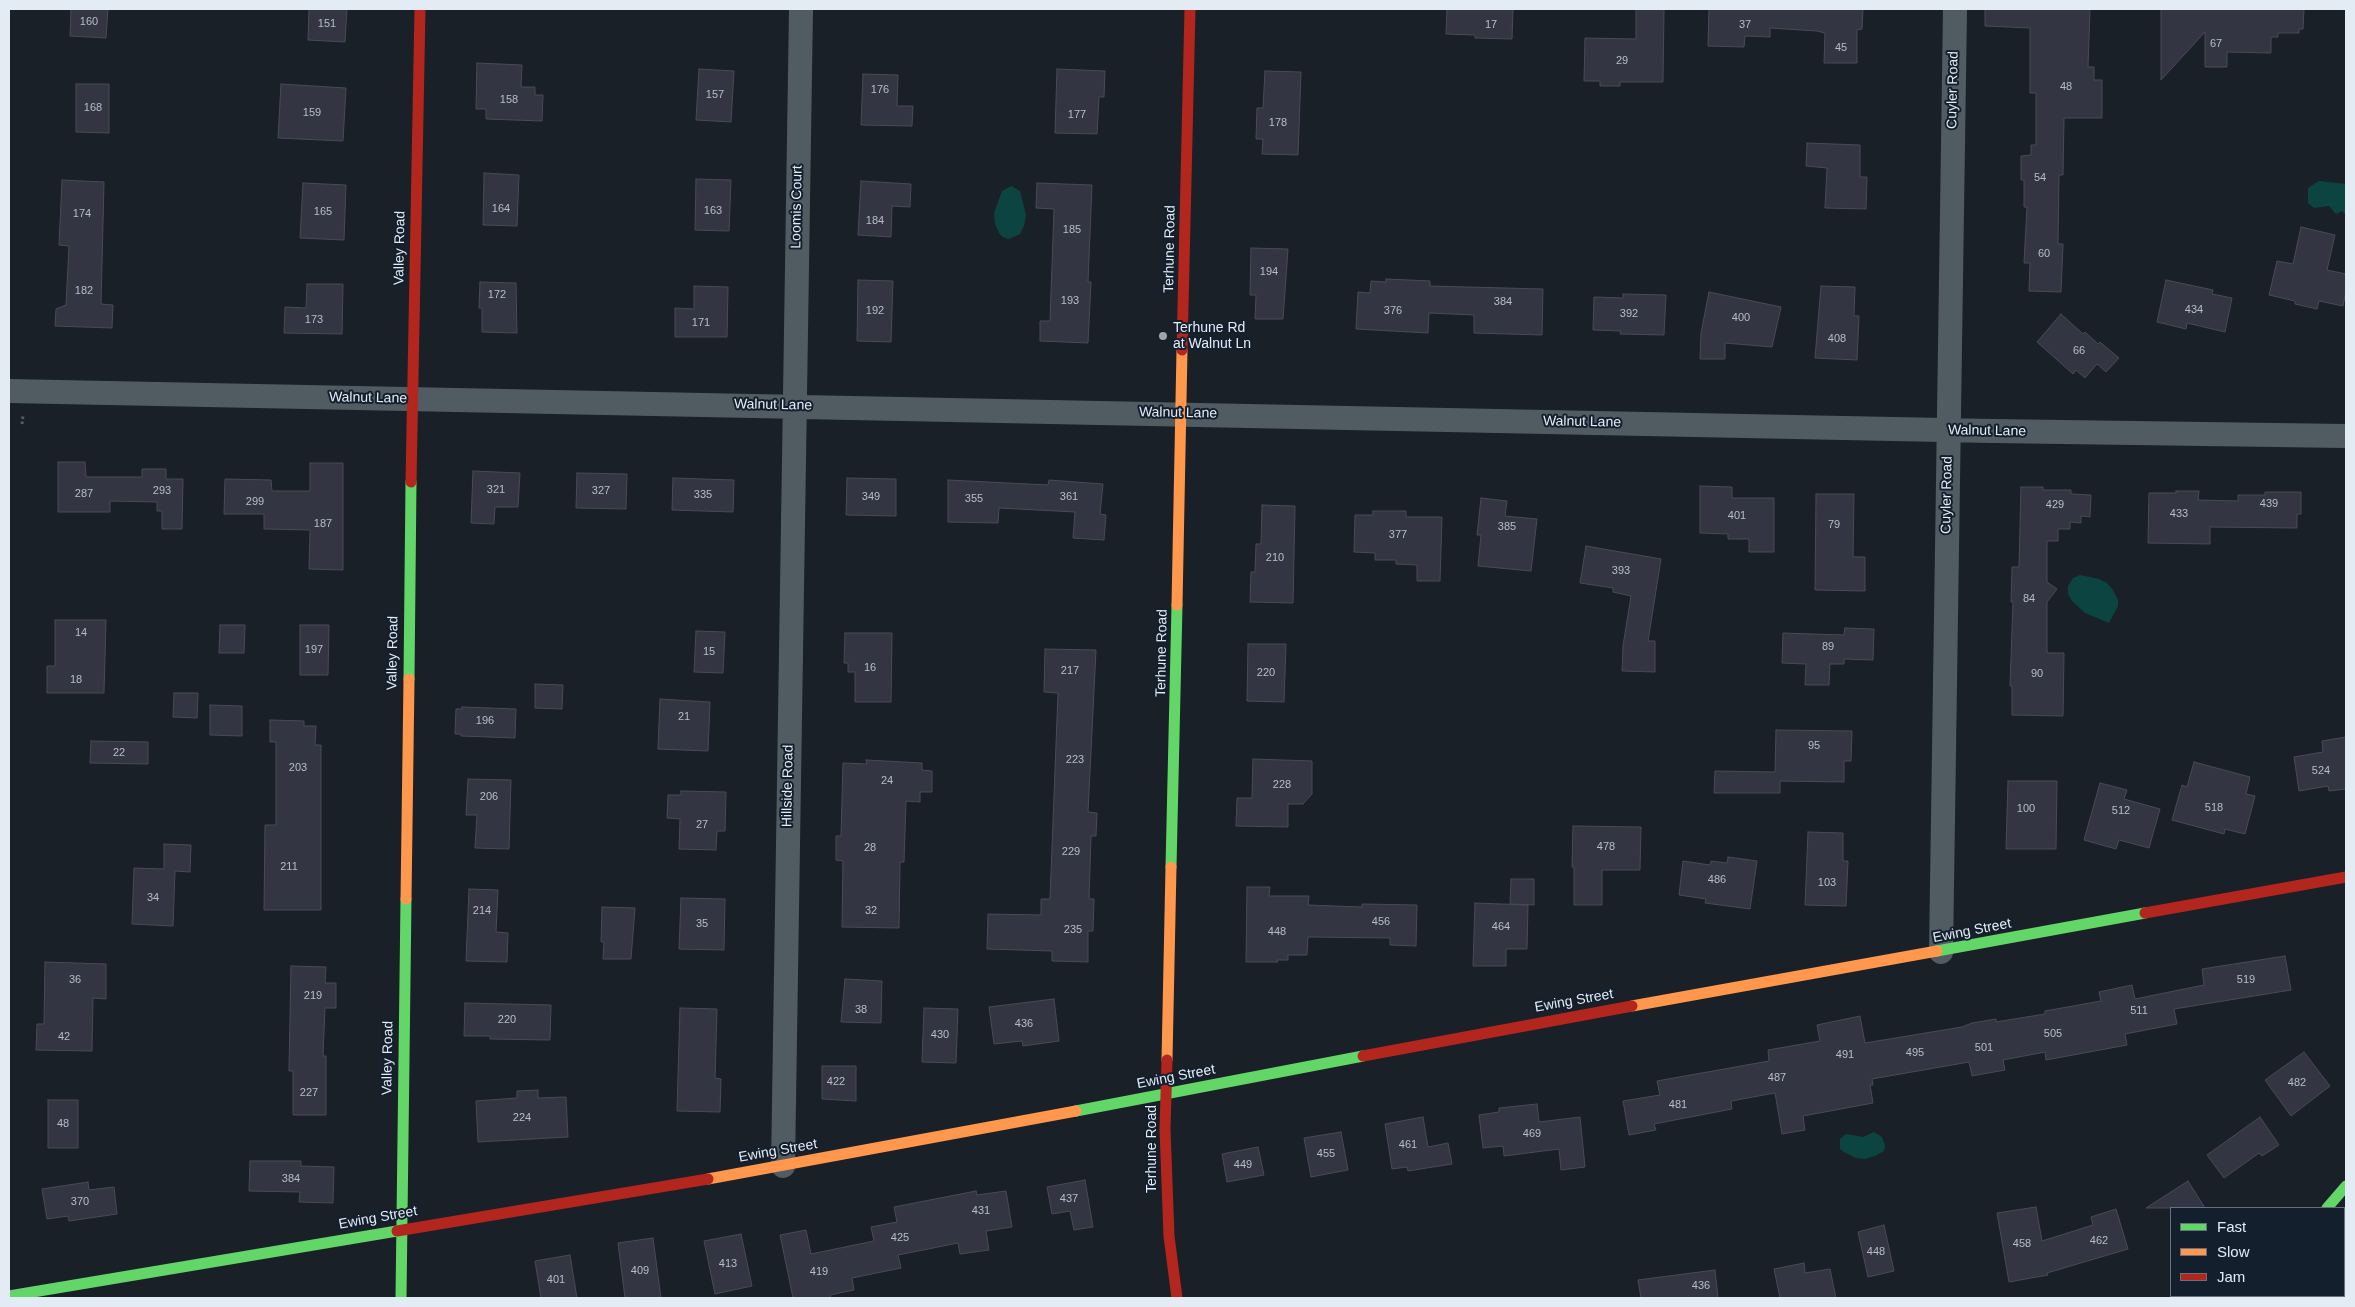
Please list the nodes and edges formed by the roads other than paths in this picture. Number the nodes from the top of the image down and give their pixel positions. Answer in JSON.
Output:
{"nodes":[{"id":1,"x":420,"y":9,"type":"edge"},
{"id":2,"x":801,"y":9,"type":"edge"},
{"id":3,"x":1190,"y":9,"type":"edge"},
{"id":4,"x":1955,"y":9,"type":"edge"},
{"id":5,"x":9,"y":391,"type":"edge"},
{"id":6,"x":412,"y":399,"type":"junction"},
{"id":7,"x":794,"y":406,"type":"junction"},
{"id":8,"x":1182,"y":414,"type":"junction"},
{"id":9,"x":1948,"y":430,"type":"junction"},
{"id":10,"x":2346,"y":436,"type":"edge"},
{"id":11,"x":2346,"y":877,"type":"edge"},
{"id":12,"x":1941,"y":952,"type":"junction"},
{"id":13,"x":1167,"y":1094,"type":"junction"},
{"id":14,"x":783,"y":1166,"type":"junction"},
{"id":15,"x":2346,"y":1186,"type":"edge"},
{"id":16,"x":2328,"y":1207,"type":"edge"},
{"id":17,"x":401,"y":1229,"type":"junction"},
{"id":18,"x":9,"y":1296,"type":"edge"},
{"id":19,"x":401,"y":1298,"type":"edge"},
{"id":20,"x":1177,"y":1298,"type":"edge"}],
"edges":[{"from":1,"to":6,"type":"street","name":"Valley Road"},
{"from":2,"to":7,"type":"street","name":"Loomis Court"},
{"from":3,"to":8,"type":"street","name":"Terhune Road"},
{"from":4,"to":9,"type":"street","name":"Cuyler Road"},
{"from":5,"to":6,"type":"street","name":"Walnut Lane"},
{"from":6,"to":7,"type":"street","name":"Walnut Lane"},
{"from":6,"to":17,"type":"street","name":"Valley Road"},
{"from":7,"to":8,"type":"street","name":"Walnut Lane"},
{"from":7,"to":14,"type":"street","name":"Hillside Road"},
{"from":8,"to":9,"type":"street","name":"Walnut Lane"},
{"from":8,"to":13,"type":"street","name":"Terhune Road"},
{"from":9,"to":10,"type":"street","name":"Walnut Lane"},
{"from":9,"to":12,"type":"street","name":"Cuyler Road"},
{"from":11,"to":12,"type":"street","name":"Ewing Street"},
{"from":12,"to":13,"type":"street","name":"Ewing Street"},
{"from":13,"to":14,"type":"street","name":"Ewing Street"},
{"from":13,"to":20,"type":"street","name":"Terhune Road"},
{"from":14,"to":17,"type":"street","name":"Ewing Street"},
{"from":15,"to":16,"type":"street"},
{"from":17,"to":18,"type":"street","name":"Ewing Street"},
{"from":17,"to":19,"type":"street","name":"Valley Road"}]}
